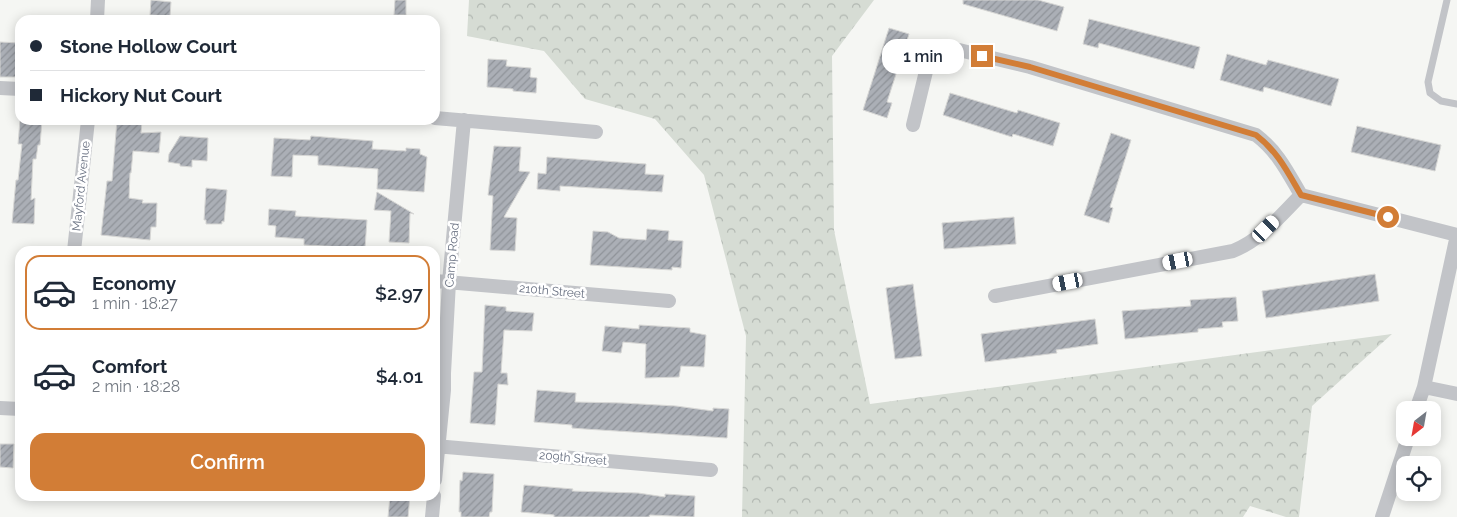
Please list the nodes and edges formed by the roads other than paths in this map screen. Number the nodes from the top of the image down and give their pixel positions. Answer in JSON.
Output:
{"nodes":[{"id":1,"x":98,"y":0,"type":"edge"},
{"id":2,"x":1447,"y":0,"type":"edge"},
{"id":3,"x":97,"y":15,"type":"edge"},
{"id":4,"x":0,"y":88,"type":"edge"},
{"id":5,"x":15,"y":89,"type":"edge"},
{"id":6,"x":1457,"y":104,"type":"edge"},
{"id":7,"x":440,"y":118,"type":"edge"},
{"id":8,"x":464,"y":120,"type":"junction"},
{"id":9,"x":87,"y":125,"type":"edge"},
{"id":10,"x":913,"y":125,"type":"dead end"},
{"id":11,"x":596,"y":132,"type":"dead end"},
{"id":12,"x":1301,"y":195,"type":"junction"},
{"id":13,"x":1457,"y":235,"type":"edge"},
{"id":14,"x":75,"y":246,"type":"edge"},
{"id":15,"x":442,"y":282,"type":"edge"},
{"id":16,"x":995,"y":296,"type":"dead end"},
{"id":17,"x":670,"y":301,"type":"dead end"},
{"id":18,"x":1424,"y":387,"type":"junction"},
{"id":19,"x":1457,"y":394,"type":"edge"},
{"id":20,"x":1419,"y":401,"type":"edge"},
{"id":21,"x":0,"y":408,"type":"edge"},
{"id":22,"x":15,"y":409,"type":"edge"},
{"id":23,"x":440,"y":418,"type":"edge"},
{"id":24,"x":440,"y":446,"type":"edge"},
{"id":25,"x":1405,"y":446,"type":"edge"},
{"id":26,"x":711,"y":470,"type":"dead end"},
{"id":27,"x":434,"y":501,"type":"edge"},
{"id":28,"x":432,"y":517,"type":"edge"},
{"id":29,"x":1382,"y":517,"type":"edge"}],
"edges":[{"from":1,"to":3,"type":"street"},
{"from":2,"to":6,"type":"lane"},
{"from":4,"to":5,"type":"street"},
{"from":7,"to":8,"type":"street"},
{"from":8,"to":11,"type":"street"},
{"from":8,"to":15,"type":"street","name":"Camp Road"},
{"from":9,"to":14,"type":"street","name":"Mayford Avenue"},
{"from":10,"to":12,"type":"street"},
{"from":12,"to":13,"type":"street"},
{"from":12,"to":16,"type":"street"},
{"from":13,"to":18,"type":"street"},
{"from":15,"to":17,"type":"street","name":"210th Street"},
{"from":15,"to":23,"type":"street","name":"Camp Road"},
{"from":18,"to":19,"type":"street"},
{"from":18,"to":20,"type":"street"},
{"from":21,"to":22,"type":"street"},
{"from":24,"to":26,"type":"street","name":"209th Street"},
{"from":25,"to":29,"type":"street"},
{"from":27,"to":28,"type":"street"}]}
